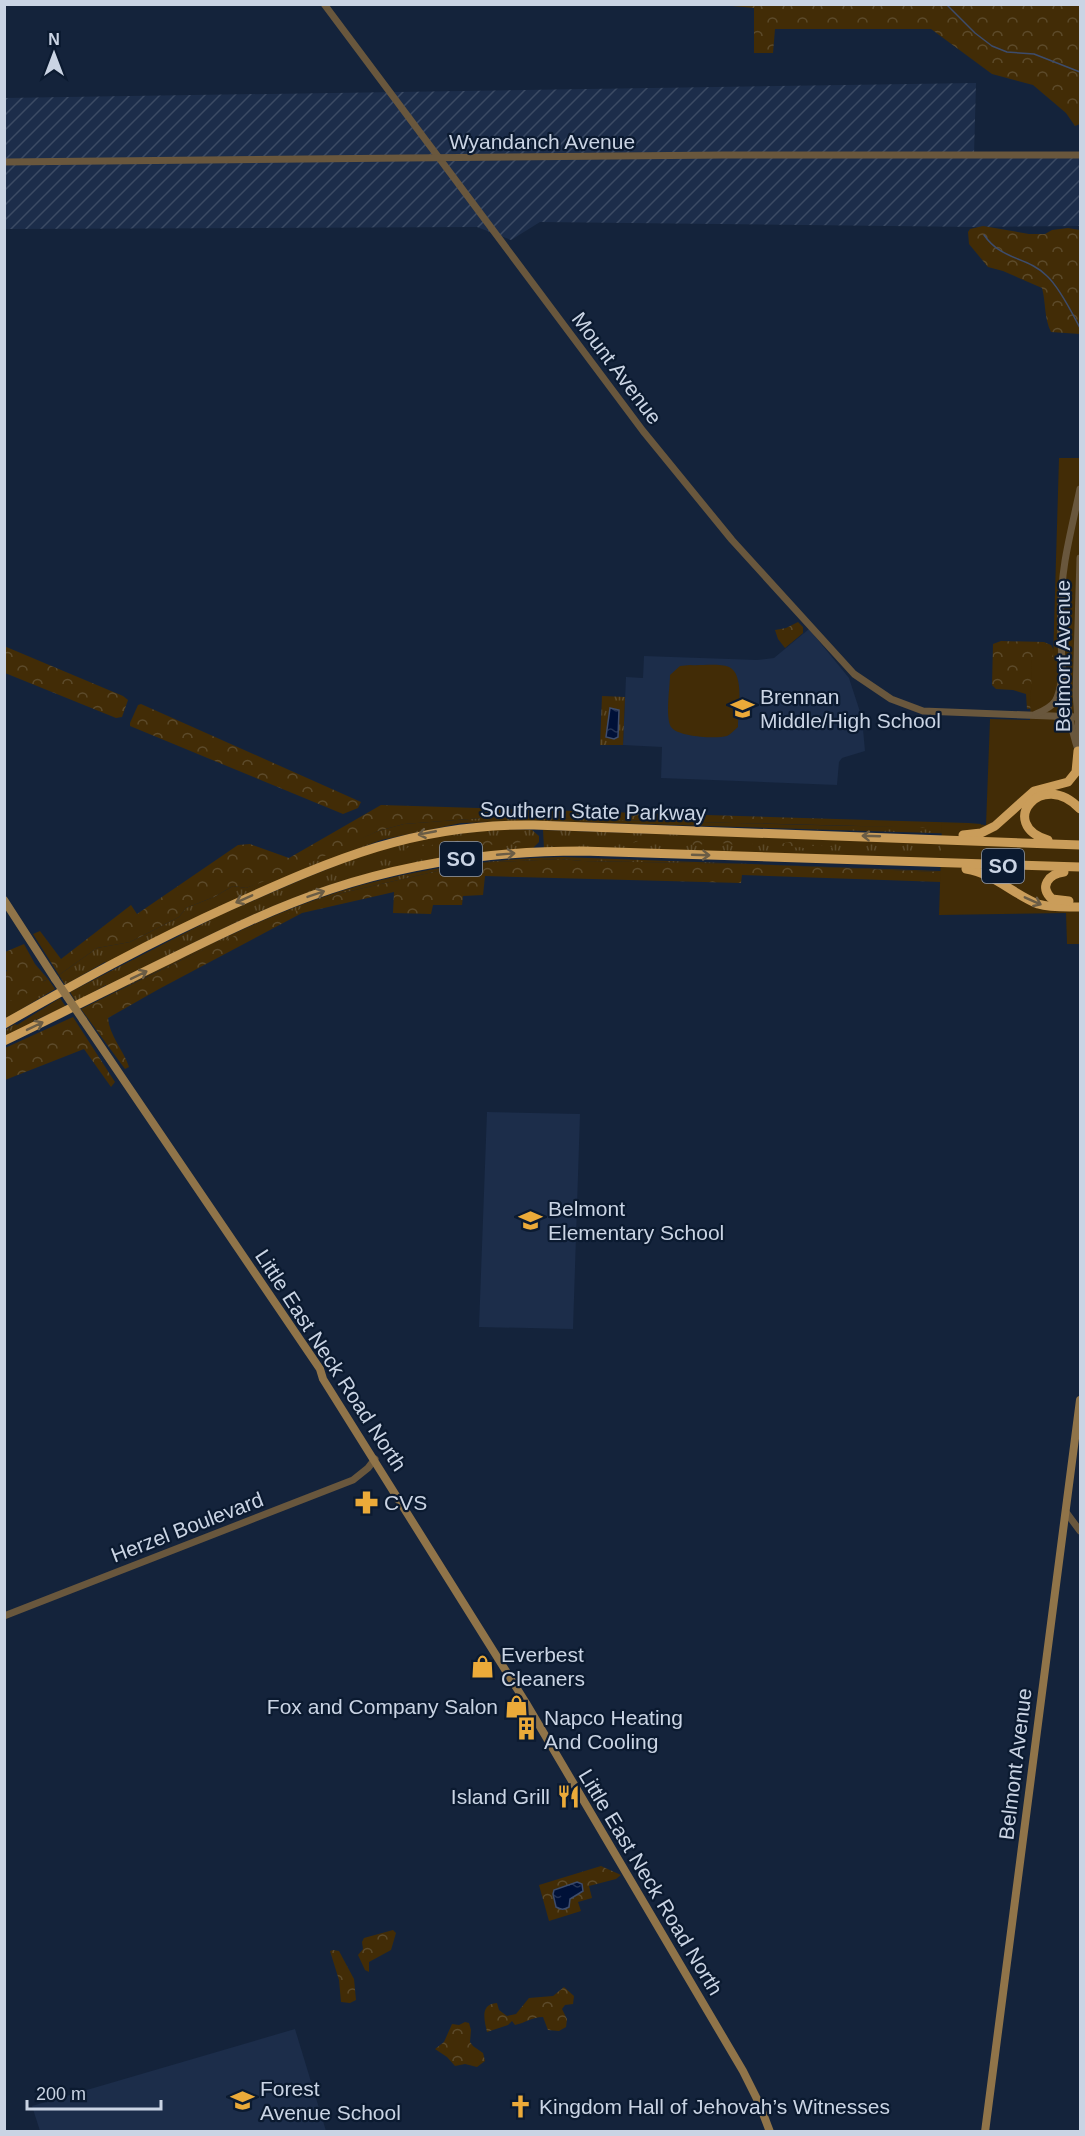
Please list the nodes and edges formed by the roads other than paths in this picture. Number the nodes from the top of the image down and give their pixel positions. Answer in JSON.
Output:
{"nodes":[{"id":1,"x":324,"y":4,"type":"edge"},
{"id":2,"x":1080,"y":155,"type":"edge"},
{"id":3,"x":438,"y":158,"type":"junction"},
{"id":4,"x":4,"y":162,"type":"edge"},
{"id":5,"x":1080,"y":489,"type":"edge"},
{"id":6,"x":1080,"y":558,"type":"edge"},
{"id":7,"x":1063,"y":673,"type":"junction"},
{"id":8,"x":1076,"y":693,"type":"junction"},
{"id":9,"x":1066,"y":694,"type":"junction"},
{"id":10,"x":1034,"y":715,"type":"junction"},
{"id":11,"x":1073,"y":717,"type":"junction"},
{"id":12,"x":1080,"y":755,"type":"edge"},
{"id":13,"x":1080,"y":809,"type":"edge"},
{"id":14,"x":929,"y":838,"type":"junction"},
{"id":15,"x":1063,"y":844,"type":"junction"},
{"id":16,"x":1080,"y":845,"type":"edge"},
{"id":17,"x":929,"y":863,"type":"junction"},
{"id":18,"x":1079,"y":867,"type":"edge"},
{"id":19,"x":4,"y":900,"type":"edge"},
{"id":20,"x":1080,"y":901,"type":"edge"},
{"id":21,"x":1080,"y":907,"type":"edge"},
{"id":22,"x":4,"y":1024,"type":"edge"},
{"id":23,"x":4,"y":1041,"type":"edge"},
{"id":24,"x":1080,"y":1401,"type":"edge"},
{"id":25,"x":375,"y":1459,"type":"junction"},
{"id":26,"x":1066,"y":1512,"type":"junction"},
{"id":27,"x":1080,"y":1531,"type":"edge"},
{"id":28,"x":4,"y":1616,"type":"edge"},
{"id":29,"x":770,"y":2132,"type":"edge"},
{"id":30,"x":985,"y":2132,"type":"edge"}],
"edges":[{"from":1,"to":3,"type":"street","name":"Mount Avenue"},
{"from":2,"to":3,"type":"street","name":"Wyandanch Avenue"},
{"from":3,"to":4,"type":"street","name":"Wyandanch Avenue"},
{"from":3,"to":10,"type":"street","name":"Mount Avenue"},
{"from":5,"to":7,"type":"street","name":"Belmont Avenue"},
{"from":6,"to":8,"type":"street","name":"Belmont Avenue"},
{"from":7,"to":9,"type":"street","name":"Belmont Avenue"},
{"from":7,"to":10,"type":"street"},
{"from":8,"to":9,"type":"street"},
{"from":8,"to":11,"type":"street","name":"Belmont Avenue"},
{"from":9,"to":11,"type":"street","name":"Belmont Avenue"},
{"from":10,"to":11,"type":"street","name":"Mount Avenue"},
{"from":11,"to":12,"type":"street","name":"Belmont Avenue"},
{"from":12,"to":14,"type":"highway"},
{"from":13,"to":15,"type":"highway"},
{"from":14,"to":15,"type":"highway","name":"Southern State Parkway","number":"SO"},
{"from":14,"to":22,"type":"highway","name":"Southern State Parkway","number":"SO","one_way":true},
{"from":15,"to":16,"type":"highway","name":"Southern State Parkway","number":"SO"},
{"from":17,"to":18,"type":"highway","name":"Southern State Parkway","number":"SO"},
{"from":17,"to":21,"type":"highway","one_way":true},
{"from":23,"to":17,"type":"highway","name":"Southern State Parkway","number":"SO","one_way":true},
{"from":18,"to":20,"type":"highway"},
{"from":19,"to":25,"type":"main road","name":"Little East Neck Road North","bridge":true},
{"from":24,"to":26,"type":"main road","name":"Belmont Avenue"},
{"from":25,"to":28,"type":"street","name":"Herzel Boulevard"},
{"from":25,"to":29,"type":"main road","name":"Little East Neck Road North"},
{"from":26,"to":27,"type":"street"},
{"from":26,"to":30,"type":"main road","name":"Belmont Avenue"}]}
